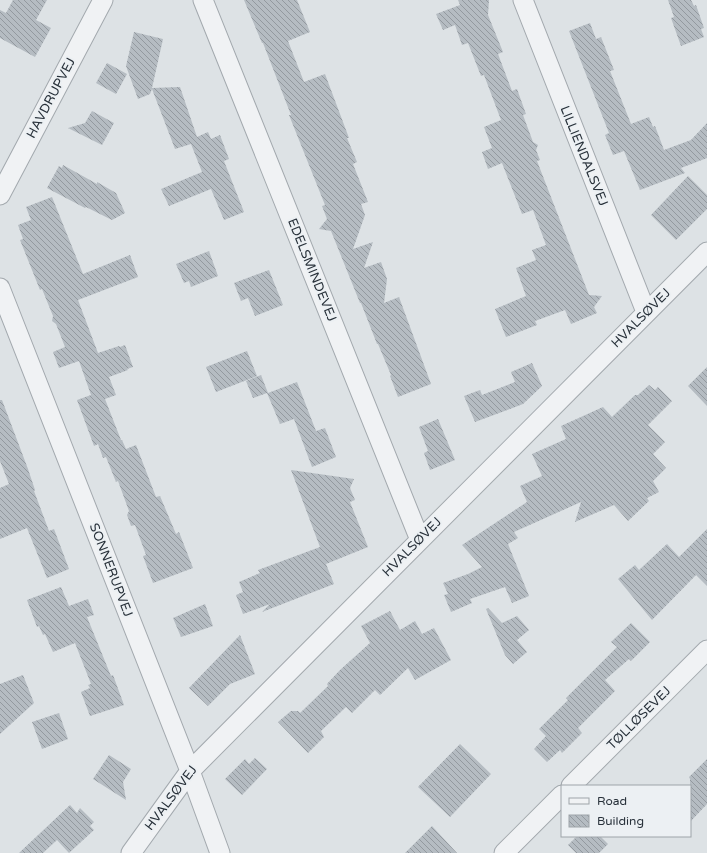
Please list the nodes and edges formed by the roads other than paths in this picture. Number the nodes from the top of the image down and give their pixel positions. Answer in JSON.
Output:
{"nodes":[{"id":1,"x":103,"y":0,"type":"edge"},
{"id":2,"x":203,"y":0,"type":"edge"},
{"id":3,"x":523,"y":0,"type":"edge"},
{"id":4,"x":0,"y":195,"type":"edge"},
{"id":5,"x":707,"y":252,"type":"edge"},
{"id":6,"x":0,"y":288,"type":"edge"},
{"id":7,"x":646,"y":312,"type":"junction"},
{"id":8,"x":420,"y":540,"type":"junction"},
{"id":9,"x":707,"y":650,"type":"edge"},
{"id":10,"x":190,"y":771,"type":"junction"},
{"id":11,"x":572,"y":785,"type":"edge"},
{"id":12,"x":561,"y":796,"type":"edge"},
{"id":13,"x":131,"y":853,"type":"edge"},
{"id":14,"x":220,"y":853,"type":"edge"},
{"id":15,"x":504,"y":853,"type":"edge"}],
"edges":[{"from":1,"to":4,"type":"street","name":"HAVDRUPVEJ"},
{"from":2,"to":8,"type":"street","name":"EDELSMINDEVEJ"},
{"from":3,"to":7,"type":"street","name":"LILLIENDALSVEJ"},
{"from":5,"to":7,"type":"street","name":"HVALSØVEJ"},
{"from":6,"to":10,"type":"street","name":"SONNERUPVEJ"},
{"from":7,"to":8,"type":"street","name":"HVALSØVEJ"},
{"from":8,"to":10,"type":"street","name":"HVALSØVEJ"},
{"from":9,"to":11,"type":"street","name":"TØLLØSEVEJ"},
{"from":10,"to":13,"type":"street","name":"HVALSØVEJ"},
{"from":10,"to":14,"type":"street","name":"SONNERUPVEJ"},
{"from":12,"to":15,"type":"street"}]}
